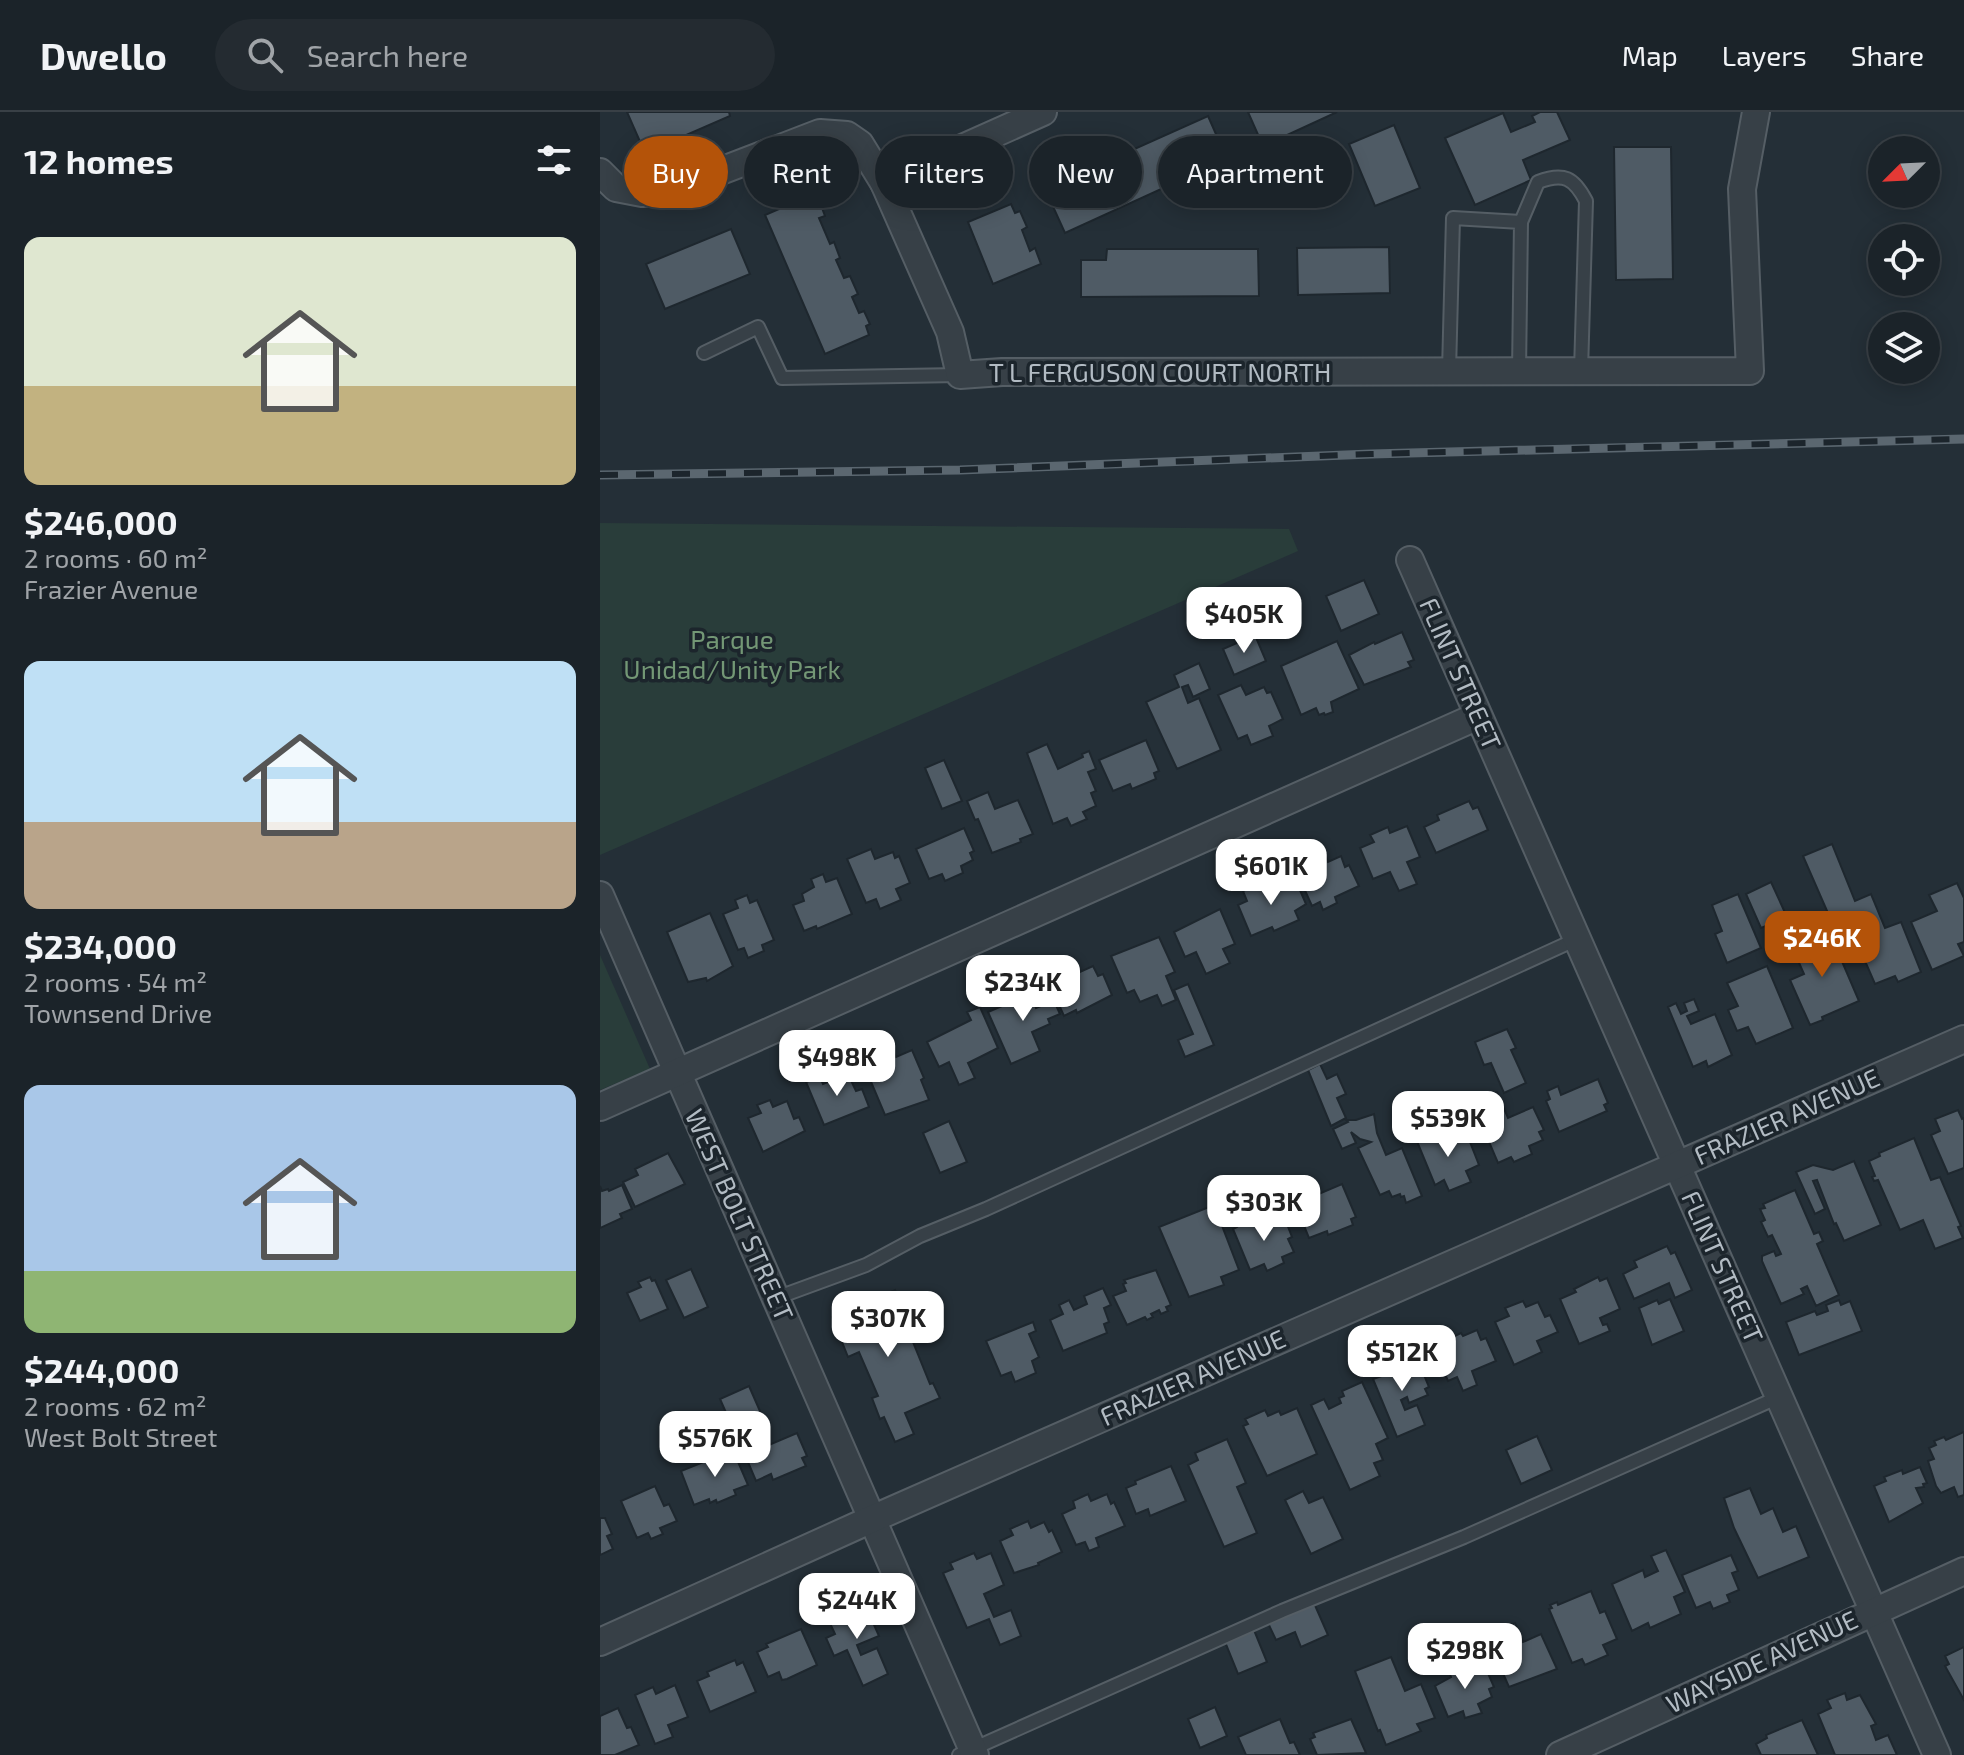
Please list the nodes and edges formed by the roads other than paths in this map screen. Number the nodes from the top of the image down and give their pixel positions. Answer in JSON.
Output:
{"nodes":[{"id":1,"x":1043,"y":112,"type":"edge"},
{"id":2,"x":1756,"y":112,"type":"edge"},
{"id":3,"x":989,"y":136,"type":"edge"},
{"id":4,"x":875,"y":168,"type":"edge"},
{"id":5,"x":600,"y":172,"type":"edge"},
{"id":6,"x":895,"y":208,"type":"edge"},
{"id":7,"x":1521,"y":222,"type":"junction"},
{"id":8,"x":704,"y":353,"type":"dead end"},
{"id":9,"x":1449,"y":371,"type":"junction"},
{"id":10,"x":1581,"y":371,"type":"junction"},
{"id":11,"x":1519,"y":372,"type":"junction"},
{"id":12,"x":960,"y":375,"type":"junction"},
{"id":13,"x":1410,"y":560,"type":"dead end"},
{"id":14,"x":1478,"y":716,"type":"junction"},
{"id":15,"x":600,"y":895,"type":"edge"},
{"id":16,"x":1577,"y":939,"type":"junction"},
{"id":17,"x":1964,"y":1039,"type":"edge"},
{"id":18,"x":677,"y":1073,"type":"junction"},
{"id":19,"x":600,"y":1107,"type":"edge"},
{"id":20,"x":1677,"y":1166,"type":"junction"},
{"id":21,"x":776,"y":1298,"type":"junction"},
{"id":22,"x":1779,"y":1397,"type":"junction"},
{"id":23,"x":872,"y":1519,"type":"junction"},
{"id":24,"x":1964,"y":1571,"type":"edge"},
{"id":25,"x":1873,"y":1611,"type":"junction"},
{"id":26,"x":600,"y":1642,"type":"edge"},
{"id":27,"x":969,"y":1753,"type":"edge"},
{"id":28,"x":1560,"y":1755,"type":"edge"},
{"id":29,"x":1937,"y":1755,"type":"edge"}],
"edges":[{"from":1,"to":3,"type":"street"},
{"from":2,"to":10,"type":"street","name":"T L FERGUSON COURT NORTH"},
{"from":4,"to":5,"type":"street","name":"T L FERGUSON COURT NORTH"},
{"from":6,"to":12,"type":"street","name":"T L FERGUSON COURT NORTH"},
{"from":7,"to":9,"type":"lane"},
{"from":7,"to":10,"type":"lane"},
{"from":7,"to":11,"type":"lane"},
{"from":8,"to":12,"type":"lane"},
{"from":9,"to":11,"type":"street","name":"T L FERGUSON COURT NORTH"},
{"from":9,"to":12,"type":"street","name":"T L FERGUSON COURT NORTH"},
{"from":10,"to":11,"type":"street","name":"T L FERGUSON COURT NORTH"},
{"from":13,"to":14,"type":"street","name":"FLINT STREET"},
{"from":14,"to":16,"type":"street","name":"FLINT STREET"},
{"from":14,"to":18,"type":"street"},
{"from":15,"to":18,"type":"street","name":"WEST BOLT STREET"},
{"from":16,"to":20,"type":"street","name":"FLINT STREET"},
{"from":16,"to":21,"type":"lane"},
{"from":17,"to":20,"type":"street","name":"FRAZIER AVENUE"},
{"from":18,"to":19,"type":"street"},
{"from":18,"to":21,"type":"street","name":"WEST BOLT STREET"},
{"from":20,"to":22,"type":"street","name":"FLINT STREET"},
{"from":20,"to":23,"type":"street","name":"FRAZIER AVENUE"},
{"from":21,"to":23,"type":"street","name":"WEST BOLT STREET"},
{"from":22,"to":25,"type":"street","name":"FLINT STREET"},
{"from":22,"to":27,"type":"lane"},
{"from":23,"to":26,"type":"street","name":"FRAZIER AVENUE"},
{"from":23,"to":27,"type":"street","name":"WEST BOLT STREET"},
{"from":24,"to":25,"type":"street","name":"WAYSIDE AVENUE"},
{"from":25,"to":28,"type":"street","name":"WAYSIDE AVENUE"},
{"from":25,"to":29,"type":"street","name":"FLINT STREET"}]}
